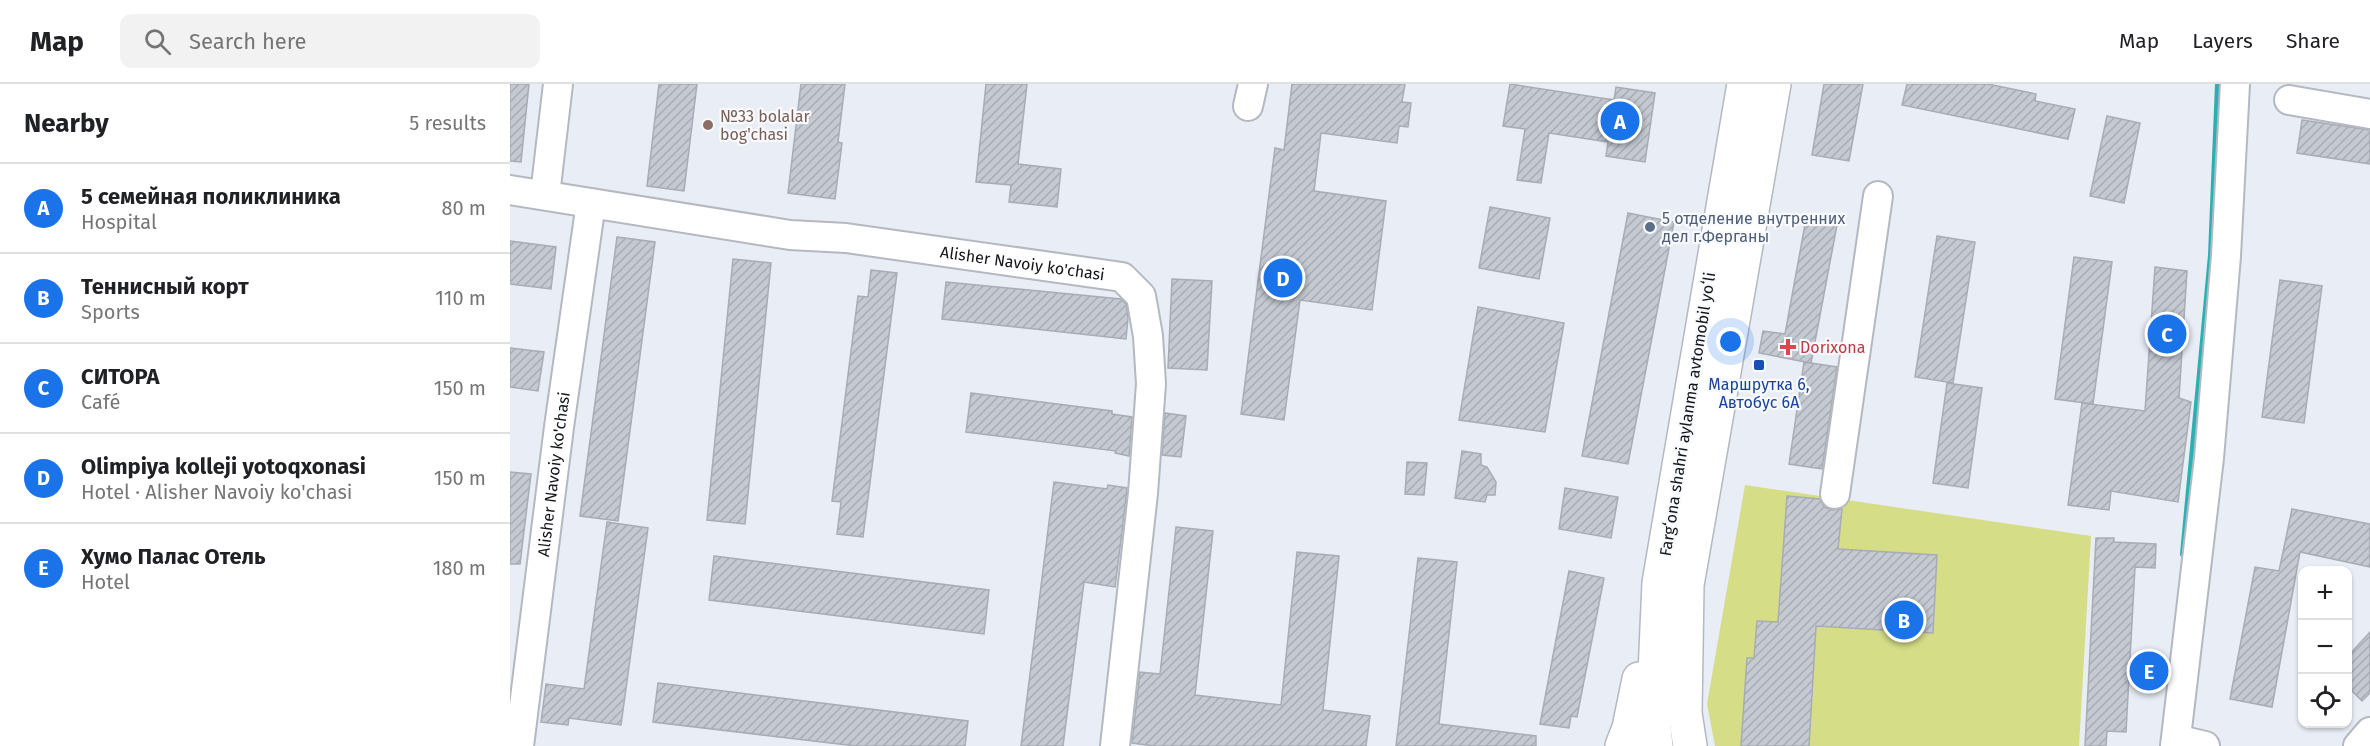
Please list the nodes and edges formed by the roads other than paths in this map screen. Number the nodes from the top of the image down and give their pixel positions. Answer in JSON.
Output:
{"nodes":[{"id":1,"x":558,"y":84,"type":"edge"},
{"id":2,"x":1744,"y":84,"type":"edge"},
{"id":3,"x":1774,"y":84,"type":"edge"},
{"id":4,"x":2235,"y":84,"type":"edge"},
{"id":5,"x":2241,"y":84,"type":"edge"},
{"id":6,"x":2289,"y":100,"type":"dead end"},
{"id":7,"x":2370,"y":114,"type":"edge"},
{"id":8,"x":510,"y":190,"type":"edge"},
{"id":9,"x":545,"y":195,"type":"junction"},
{"id":10,"x":1878,"y":196,"type":"dead end"},
{"id":11,"x":591,"y":203,"type":"junction"},
{"id":12,"x":1835,"y":494,"type":"dead end"},
{"id":13,"x":1659,"y":583,"type":"junction"},
{"id":14,"x":2370,"y":732,"type":"edge"},
{"id":15,"x":2187,"y":744,"type":"edge"},
{"id":16,"x":519,"y":746,"type":"edge"},
{"id":17,"x":1115,"y":746,"type":"edge"},
{"id":18,"x":1623,"y":746,"type":"edge"},
{"id":19,"x":1656,"y":746,"type":"edge"},
{"id":20,"x":1690,"y":746,"type":"edge"},
{"id":21,"x":2358,"y":746,"type":"edge"}],
"edges":[{"from":1,"to":9,"type":"street"},
{"from":2,"to":13,"type":"highway","name":"Fargʻona shahri aylanma avtomobil yoʻli"},
{"from":3,"to":20,"type":"highway","name":"Fargʻona shahri aylanma avtomobil yoʻli"},
{"from":4,"to":15,"type":"street"},
{"from":5,"to":15,"type":"street"},
{"from":6,"to":7,"type":"street"},
{"from":8,"to":9,"type":"street","name":"Alisher Navoiy ko'chasi"},
{"from":9,"to":11,"type":"street","name":"Alisher Navoiy ko'chasi"},
{"from":10,"to":12,"type":"street"},
{"from":11,"to":16,"type":"street","name":"Alisher Navoiy ko'chasi"},
{"from":11,"to":17,"type":"street","name":"Alisher Navoiy ko'chasi"},
{"from":13,"to":18,"type":"highway"},
{"from":13,"to":19,"type":"highway","name":"Fargʻona shahri aylanma avtomobil yoʻli"},
{"from":14,"to":21,"type":"street"}]}
